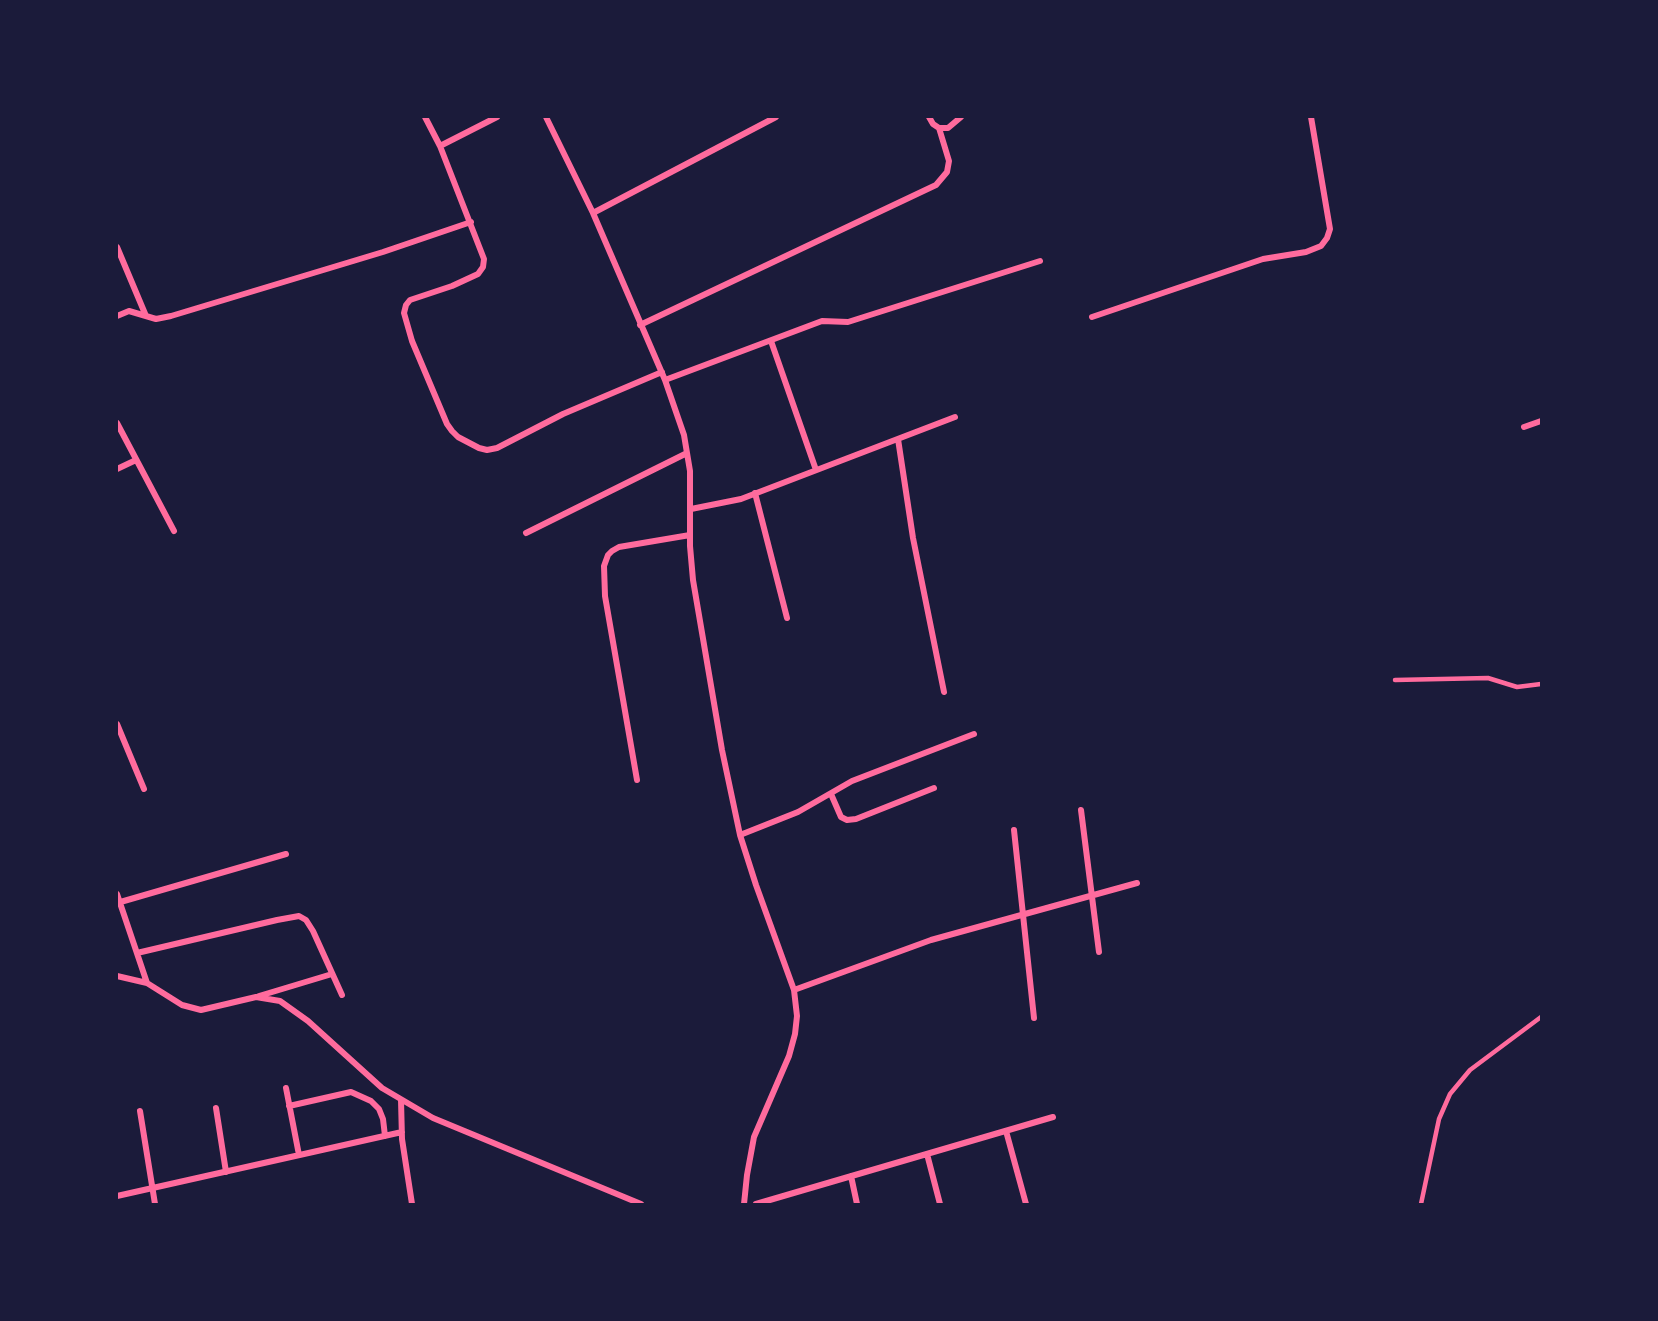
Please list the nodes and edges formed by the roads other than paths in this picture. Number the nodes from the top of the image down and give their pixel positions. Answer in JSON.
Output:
{"nodes":[{"id":1,"x":425,"y":117,"type":"edge"},
{"id":2,"x":497,"y":117,"type":"edge"},
{"id":3,"x":546,"y":117,"type":"edge"},
{"id":4,"x":776,"y":117,"type":"edge"},
{"id":5,"x":929,"y":117,"type":"edge"},
{"id":6,"x":961,"y":117,"type":"edge"},
{"id":7,"x":1311,"y":117,"type":"edge"},
{"id":8,"x":939,"y":128,"type":"junction"},
{"id":9,"x":440,"y":146,"type":"junction"},
{"id":10,"x":593,"y":213,"type":"junction"},
{"id":11,"x":471,"y":222,"type":"junction"},
{"id":12,"x":117,"y":247,"type":"edge"},
{"id":13,"x":1040,"y":261,"type":"dead end"},
{"id":14,"x":117,"y":316,"type":"edge"},
{"id":15,"x":146,"y":316,"type":"junction"},
{"id":16,"x":1092,"y":317,"type":"dead end"},
{"id":17,"x":640,"y":325,"type":"junction"},
{"id":18,"x":771,"y":341,"type":"junction"},
{"id":19,"x":662,"y":372,"type":"junction"},
{"id":20,"x":665,"y":380,"type":"junction"},
{"id":21,"x":956,"y":417,"type":"dead end"},
{"id":22,"x":1541,"y":421,"type":"edge"},
{"id":23,"x":117,"y":423,"type":"edge"},
{"id":24,"x":1524,"y":427,"type":"dead end"},
{"id":25,"x":898,"y":439,"type":"junction"},
{"id":26,"x":687,"y":453,"type":"junction"},
{"id":27,"x":136,"y":460,"type":"junction"},
{"id":28,"x":117,"y":469,"type":"edge"},
{"id":29,"x":816,"y":470,"type":"junction"},
{"id":30,"x":755,"y":493,"type":"junction"},
{"id":31,"x":691,"y":509,"type":"junction"},
{"id":32,"x":174,"y":531,"type":"dead end"},
{"id":33,"x":526,"y":533,"type":"dead end"},
{"id":34,"x":690,"y":535,"type":"junction"},
{"id":35,"x":787,"y":618,"type":"dead end"},
{"id":36,"x":1395,"y":680,"type":"dead end"},
{"id":37,"x":1541,"y":684,"type":"edge"},
{"id":38,"x":944,"y":692,"type":"dead end"},
{"id":39,"x":117,"y":724,"type":"edge"},
{"id":40,"x":974,"y":734,"type":"dead end"},
{"id":41,"x":637,"y":780,"type":"dead end"},
{"id":42,"x":934,"y":788,"type":"dead end"},
{"id":43,"x":144,"y":789,"type":"dead end"},
{"id":44,"x":831,"y":794,"type":"junction"},
{"id":45,"x":1081,"y":810,"type":"dead end"},
{"id":46,"x":1014,"y":830,"type":"dead end"},
{"id":47,"x":740,"y":835,"type":"junction"},
{"id":48,"x":286,"y":854,"type":"dead end"},
{"id":49,"x":1137,"y":883,"type":"dead end"},
{"id":50,"x":117,"y":894,"type":"edge"},
{"id":51,"x":1093,"y":895,"type":"junction"},
{"id":52,"x":119,"y":903,"type":"edge"},
{"id":53,"x":1023,"y":913,"type":"junction"},
{"id":54,"x":1099,"y":952,"type":"dead end"},
{"id":55,"x":137,"y":953,"type":"junction"},
{"id":56,"x":332,"y":974,"type":"junction"},
{"id":57,"x":117,"y":976,"type":"edge"},
{"id":58,"x":147,"y":983,"type":"junction"},
{"id":59,"x":794,"y":990,"type":"junction"},
{"id":60,"x":342,"y":995,"type":"dead end"},
{"id":61,"x":256,"y":997,"type":"junction"},
{"id":62,"x":1541,"y":1017,"type":"edge"},
{"id":63,"x":1034,"y":1018,"type":"dead end"},
{"id":64,"x":286,"y":1088,"type":"dead end"},
{"id":65,"x":401,"y":1100,"type":"junction"},
{"id":66,"x":289,"y":1106,"type":"junction"},
{"id":67,"x":216,"y":1108,"type":"dead end"},
{"id":68,"x":140,"y":1111,"type":"dead end"},
{"id":69,"x":1053,"y":1117,"type":"dead end"},
{"id":70,"x":1006,"y":1131,"type":"junction"},
{"id":71,"x":402,"y":1132,"type":"junction"},
{"id":72,"x":385,"y":1136,"type":"junction"},
{"id":73,"x":927,"y":1154,"type":"junction"},
{"id":74,"x":299,"y":1155,"type":"junction"},
{"id":75,"x":225,"y":1172,"type":"junction"},
{"id":76,"x":850,"y":1176,"type":"junction"},
{"id":77,"x":152,"y":1188,"type":"junction"},
{"id":78,"x":117,"y":1196,"type":"edge"},
{"id":79,"x":154,"y":1204,"type":"edge"},
{"id":80,"x":412,"y":1204,"type":"edge"},
{"id":81,"x":642,"y":1204,"type":"edge"},
{"id":82,"x":744,"y":1204,"type":"edge"},
{"id":83,"x":756,"y":1204,"type":"edge"},
{"id":84,"x":857,"y":1204,"type":"edge"},
{"id":85,"x":940,"y":1204,"type":"edge"},
{"id":86,"x":1026,"y":1204,"type":"edge"},
{"id":87,"x":1421,"y":1204,"type":"edge"}],
"edges":[{"from":1,"to":9,"type":"street"},
{"from":2,"to":9,"type":"street"},
{"from":3,"to":10,"type":"street"},
{"from":4,"to":10,"type":"street"},
{"from":5,"to":8,"type":"street"},
{"from":6,"to":8,"type":"street"},
{"from":7,"to":16,"type":"street"},
{"from":8,"to":17,"type":"street"},
{"from":9,"to":11,"type":"street"},
{"from":10,"to":17,"type":"street"},
{"from":11,"to":15,"type":"street"},
{"from":11,"to":19,"type":"street"},
{"from":12,"to":15,"type":"street"},
{"from":13,"to":18,"type":"street"},
{"from":14,"to":15,"type":"street"},
{"from":17,"to":19,"type":"street"},
{"from":18,"to":20,"type":"street"},
{"from":18,"to":29,"type":"street"},
{"from":19,"to":20,"type":"street"},
{"from":20,"to":26,"type":"street"},
{"from":21,"to":25,"type":"street"},
{"from":22,"to":24,"type":"street"},
{"from":23,"to":27,"type":"street"},
{"from":25,"to":29,"type":"street"},
{"from":25,"to":38,"type":"street"},
{"from":26,"to":31,"type":"street"},
{"from":26,"to":33,"type":"street"},
{"from":27,"to":28,"type":"street"},
{"from":27,"to":32,"type":"street"},
{"from":29,"to":30,"type":"street"},
{"from":30,"to":31,"type":"street"},
{"from":30,"to":35,"type":"street"},
{"from":31,"to":34,"type":"street"},
{"from":34,"to":41,"type":"street"},
{"from":34,"to":47,"type":"street"},
{"from":36,"to":37,"type":"lane"},
{"from":39,"to":43,"type":"street"},
{"from":40,"to":44,"type":"street"},
{"from":42,"to":44,"type":"street"},
{"from":44,"to":47,"type":"street"},
{"from":45,"to":51,"type":"street"},
{"from":46,"to":53,"type":"street"},
{"from":47,"to":59,"type":"street"},
{"from":48,"to":52,"type":"street"},
{"from":49,"to":51,"type":"street"},
{"from":50,"to":52,"type":"street"},
{"from":51,"to":53,"type":"street"},
{"from":51,"to":54,"type":"street"},
{"from":52,"to":55,"type":"street"},
{"from":53,"to":59,"type":"street"},
{"from":53,"to":63,"type":"street"},
{"from":55,"to":56,"type":"street"},
{"from":55,"to":58,"type":"street"},
{"from":56,"to":60,"type":"street"},
{"from":56,"to":61,"type":"street"},
{"from":57,"to":58,"type":"street"},
{"from":58,"to":61,"type":"street"},
{"from":59,"to":82,"type":"street"},
{"from":61,"to":65,"type":"street"},
{"from":62,"to":87,"type":"lane"},
{"from":64,"to":66,"type":"street"},
{"from":65,"to":71,"type":"street"},
{"from":65,"to":81,"type":"street"},
{"from":66,"to":72,"type":"street"},
{"from":66,"to":74,"type":"street"},
{"from":67,"to":75,"type":"street"},
{"from":68,"to":77,"type":"street"},
{"from":69,"to":70,"type":"street"},
{"from":70,"to":73,"type":"street"},
{"from":70,"to":86,"type":"street"},
{"from":71,"to":72,"type":"street"},
{"from":71,"to":80,"type":"street"},
{"from":72,"to":74,"type":"street"},
{"from":73,"to":76,"type":"street"},
{"from":73,"to":85,"type":"street"},
{"from":74,"to":75,"type":"street"},
{"from":75,"to":77,"type":"street"},
{"from":76,"to":83,"type":"street"},
{"from":76,"to":84,"type":"street"},
{"from":77,"to":78,"type":"street"},
{"from":77,"to":79,"type":"street"}]}
